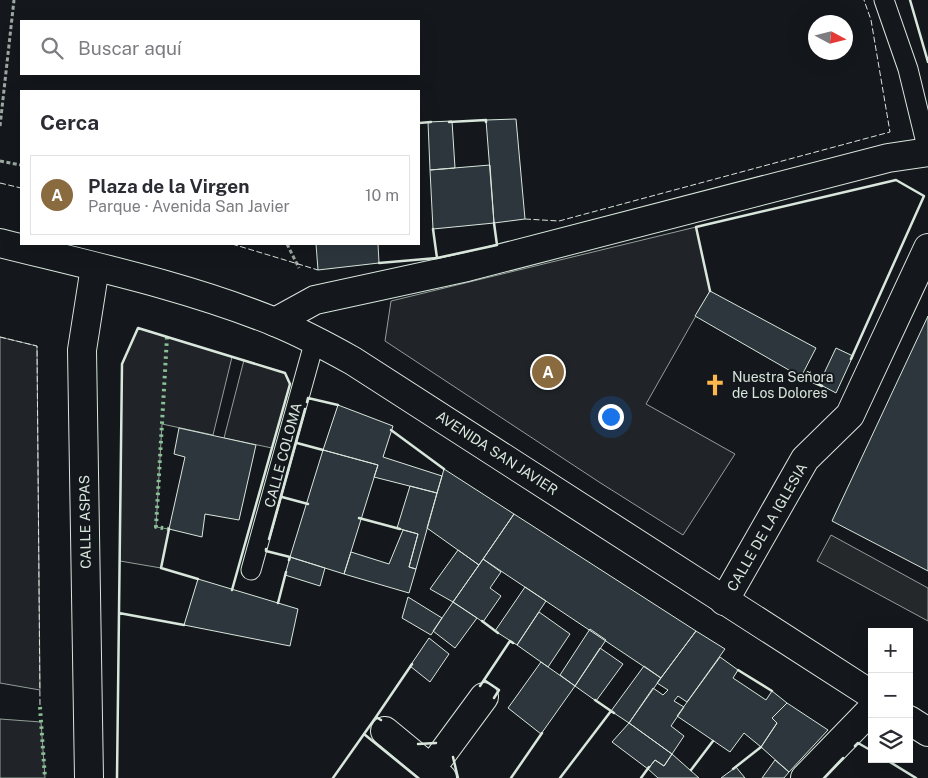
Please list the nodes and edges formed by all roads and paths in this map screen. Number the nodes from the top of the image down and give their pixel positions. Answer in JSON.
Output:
{"nodes":[{"id":1,"x":14,"y":0,"type":"edge"},
{"id":2,"x":884,"y":0,"type":"edge"},
{"id":3,"x":0,"y":126,"type":"edge"},
{"id":4,"x":928,"y":152,"type":"edge"},
{"id":5,"x":0,"y":160,"type":"edge"},
{"id":6,"x":20,"y":165,"type":"edge"},
{"id":7,"x":0,"y":243,"type":"edge"},
{"id":8,"x":928,"y":248,"type":"edge"},
{"id":9,"x":95,"y":267,"type":"junction"},
{"id":10,"x":274,"y":322,"type":"junction"},
{"id":11,"x":315,"y":340,"type":"junction"},
{"id":12,"x":251,"y":570,"type":"dead end"},
{"id":13,"x":724,"y":601,"type":"junction"},
{"id":14,"x":868,"y":692,"type":"edge"},
{"id":15,"x":484,"y":696,"type":"dead end"},
{"id":16,"x":868,"y":713,"type":"edge"},
{"id":17,"x":385,"y":731,"type":"dead end"},
{"id":18,"x":436,"y":774,"type":"edge"},
{"id":19,"x":89,"y":778,"type":"edge"},
{"id":20,"x":805,"y":778,"type":"edge"}],
"edges":[{"from":1,"to":3,"type":"path"},
{"from":2,"to":4,"type":"lane"},
{"from":4,"to":10,"type":"street"},
{"from":5,"to":6,"type":"path"},
{"from":7,"to":9,"type":"street","name":"AVENIDA SAN JAVIER"},
{"from":8,"to":13,"type":"street","name":"CALLE DE LA IGLESIA"},
{"from":9,"to":10,"type":"street","name":"AVENIDA SAN JAVIER"},
{"from":9,"to":19,"type":"street","name":"CALLE ASPAS"},
{"from":10,"to":11,"type":"street","name":"AVENIDA SAN JAVIER"},
{"from":11,"to":12,"type":"lane","name":"CALLE COLOMA"},
{"from":11,"to":13,"type":"street","name":"AVENIDA SAN JAVIER"},
{"from":13,"to":14,"type":"street","name":"AVENIDA SAN JAVIER"},
{"from":15,"to":18,"type":"street"},
{"from":16,"to":20,"type":"street"},
{"from":17,"to":18,"type":"street"}]}
